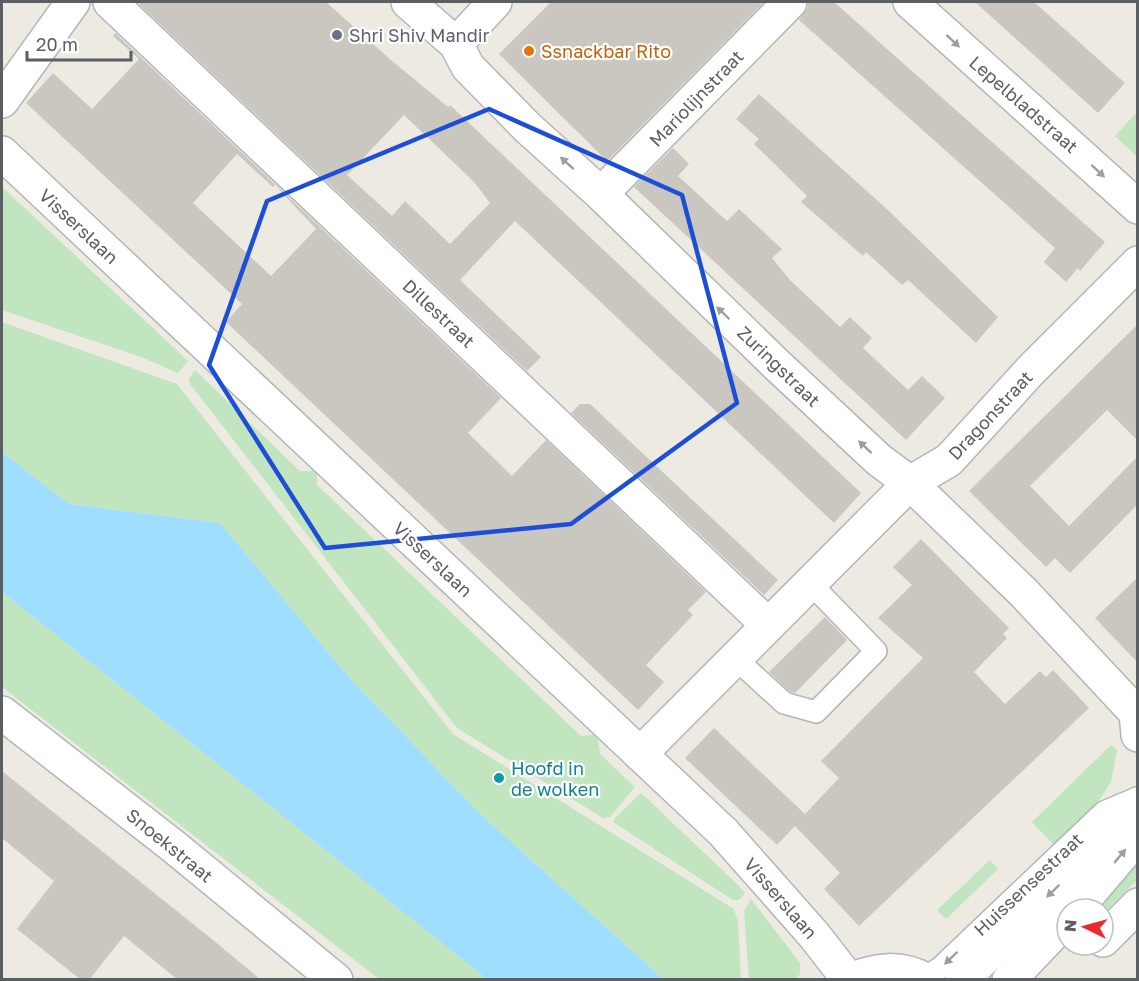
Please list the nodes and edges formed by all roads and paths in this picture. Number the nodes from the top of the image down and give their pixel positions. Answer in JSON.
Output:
{"nodes":[{"id":1,"x":73,"y":2,"type":"edge"},
{"id":2,"x":110,"y":2,"type":"edge"},
{"id":3,"x":408,"y":2,"type":"edge"},
{"id":4,"x":495,"y":2,"type":"edge"},
{"id":5,"x":790,"y":2,"type":"edge"},
{"id":6,"x":910,"y":2,"type":"edge"},
{"id":7,"x":456,"y":44,"type":"junction"},
{"id":8,"x":2,"y":101,"type":"edge"},
{"id":9,"x":2,"y":153,"type":"edge"},
{"id":10,"x":601,"y":194,"type":"junction"},
{"id":11,"x":1137,"y":207,"type":"edge"},
{"id":12,"x":1137,"y":263,"type":"edge"},
{"id":13,"x":910,"y":483,"type":"junction"},
{"id":14,"x":810,"y":583,"type":"junction"},
{"id":15,"x":768,"y":625,"type":"junction"},
{"id":16,"x":735,"y":658,"type":"junction"},
{"id":17,"x":2,"y":712,"type":"edge"},
{"id":18,"x":1137,"y":720,"type":"edge"},
{"id":19,"x":640,"y":754,"type":"junction"},
{"id":20,"x":1137,"y":798,"type":"edge"},
{"id":21,"x":1137,"y":804,"type":"edge"},
{"id":22,"x":1137,"y":836,"type":"edge"},
{"id":23,"x":1086,"y":897,"type":"edge"},
{"id":24,"x":1137,"y":905,"type":"edge"},
{"id":25,"x":1115,"y":927,"type":"edge"},
{"id":26,"x":1055,"y":937,"type":"edge"},
{"id":27,"x":925,"y":979,"type":"edge"},
{"id":28,"x":336,"y":980,"type":"edge"},
{"id":29,"x":850,"y":980,"type":"edge"},
{"id":30,"x":963,"y":980,"type":"edge"},
{"id":31,"x":1009,"y":980,"type":"edge"}],
"edges":[{"from":1,"to":8,"type":"street"},
{"from":2,"to":15,"type":"street","name":"Dillestraat"},
{"from":3,"to":7,"type":"street","name":"Zuringstraat"},
{"from":4,"to":7,"type":"street"},
{"from":5,"to":10,"type":"street","name":"Mariolijnstraat"},
{"from":6,"to":11,"type":"street","name":"Lepelbladstraat","one_way":true},
{"from":10,"to":7,"type":"street","name":"Zuringstraat","one_way":true},
{"from":9,"to":19,"type":"street","name":"Visserslaan"},
{"from":13,"to":10,"type":"street","name":"Zuringstraat","one_way":true},
{"from":12,"to":13,"type":"street","name":"Dragonstraat"},
{"from":13,"to":14,"type":"street","name":"Dragonstraat"},
{"from":13,"to":18,"type":"street","name":"Zuringstraat"},
{"from":14,"to":15,"type":"street","name":"Dragonstraat"},
{"from":14,"to":16,"type":"lane"},
{"from":15,"to":16,"type":"street","name":"Dragonstraat"},
{"from":16,"to":19,"type":"street","name":"Dragonstraat"},
{"from":17,"to":28,"type":"street","name":"Snoekstraat"},
{"from":19,"to":29,"type":"street","name":"Visserslaan"},
{"from":20,"to":27,"type":"lane","name":"Huissensestraat","one_way":true},
{"from":21,"to":30,"type":"street","name":"Huissensestraat","one_way":true},
{"from":23,"to":22,"type":"street","one_way":true},
{"from":24,"to":25,"type":"street"},
{"from":26,"to":31,"type":"street"},
{"from":27,"to":29,"type":"street"}]}
